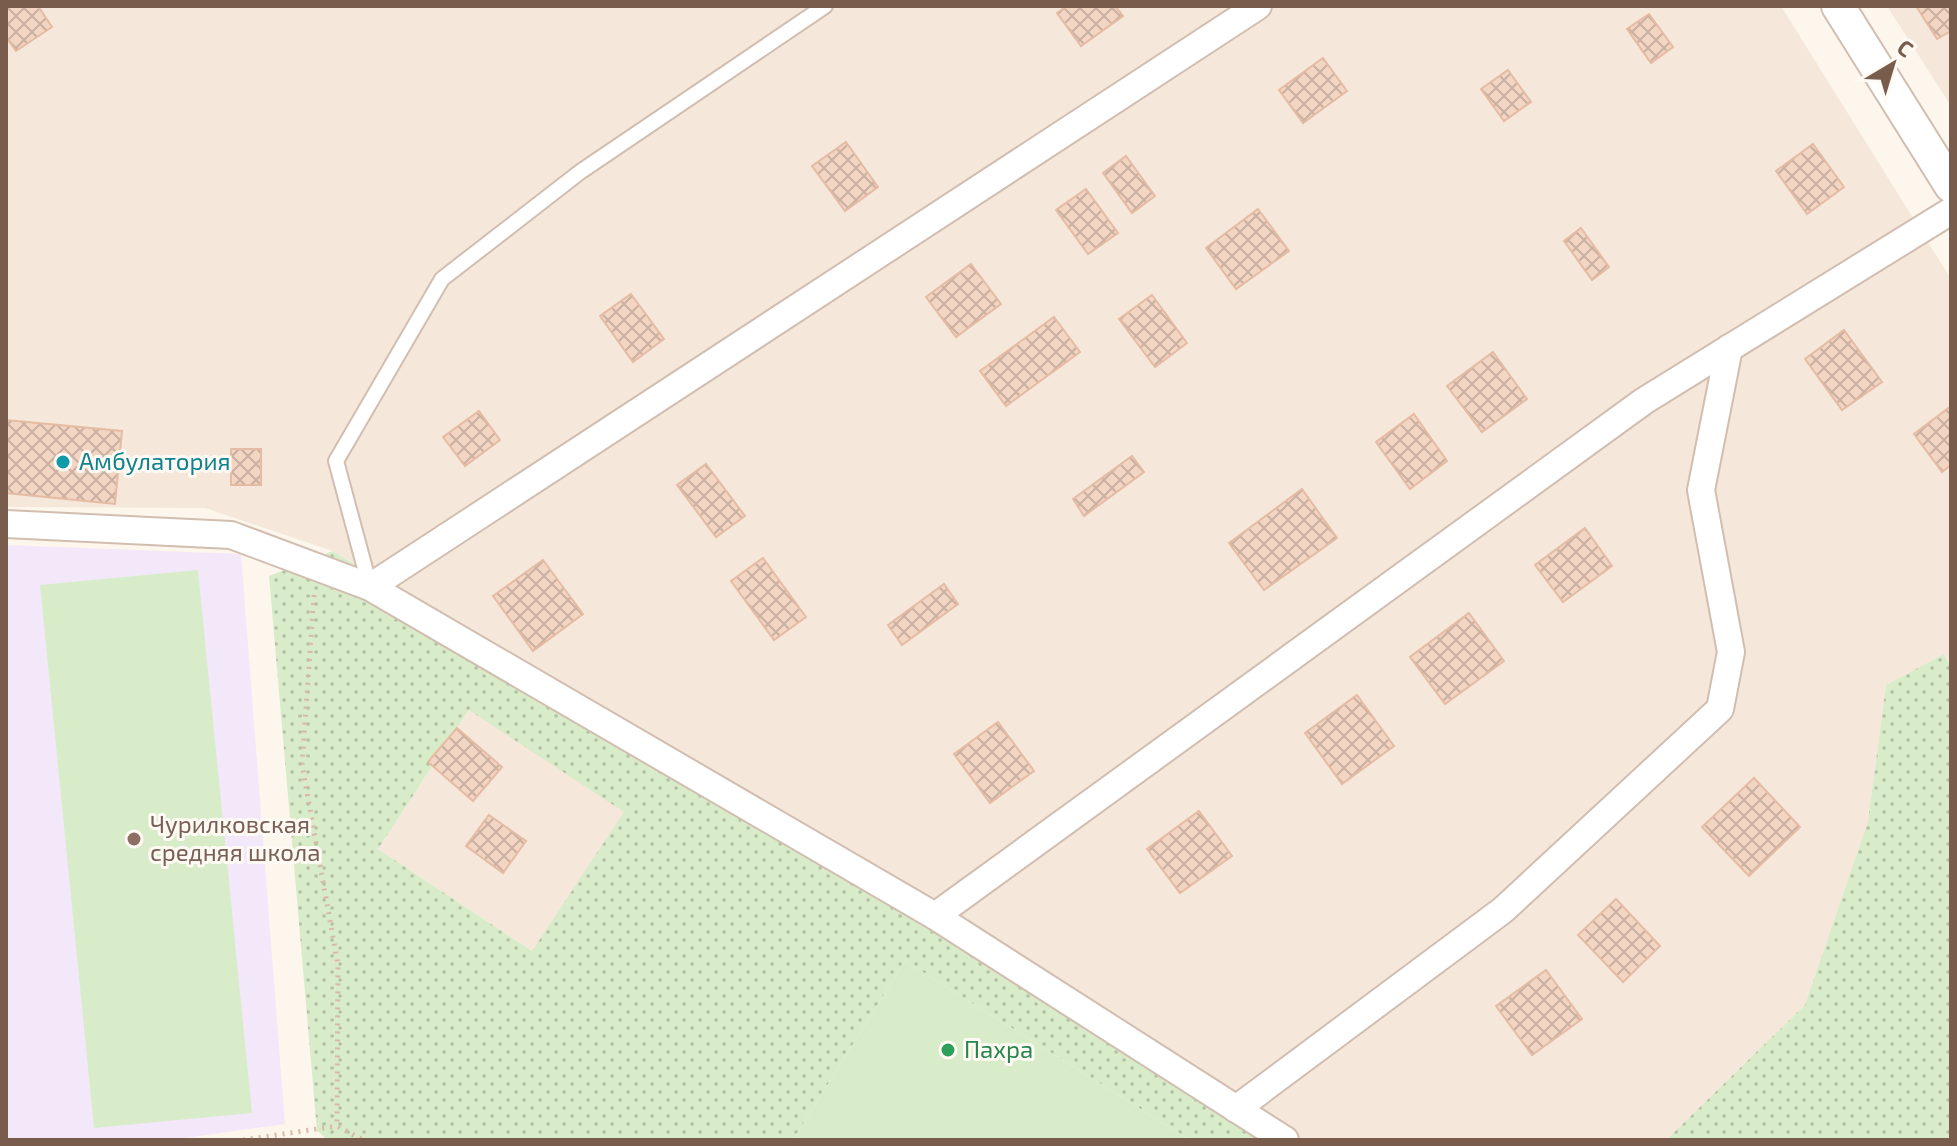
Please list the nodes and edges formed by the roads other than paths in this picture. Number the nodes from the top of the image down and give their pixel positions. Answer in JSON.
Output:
{"nodes":[{"id":1,"x":825,"y":6,"type":"edge"},
{"id":2,"x":1258,"y":6,"type":"edge"},
{"id":3,"x":1838,"y":6,"type":"edge"},
{"id":4,"x":1951,"y":186,"type":"edge"},
{"id":5,"x":1951,"y":211,"type":"edge"},
{"id":6,"x":1729,"y":348,"type":"junction"},
{"id":7,"x":6,"y":524,"type":"edge"},
{"id":8,"x":370,"y":587,"type":"junction"},
{"id":9,"x":935,"y":916,"type":"junction"},
{"id":10,"x":1236,"y":1109,"type":"junction"},
{"id":11,"x":1285,"y":1140,"type":"edge"}],
"edges":[{"from":1,"to":8,"type":"lane"},
{"from":2,"to":8,"type":"street"},
{"from":3,"to":4,"type":"street"},
{"from":5,"to":6,"type":"street"},
{"from":6,"to":9,"type":"street"},
{"from":6,"to":10,"type":"street"},
{"from":7,"to":8,"type":"street"},
{"from":8,"to":9,"type":"street"},
{"from":9,"to":10,"type":"street"},
{"from":10,"to":11,"type":"street"}]}
